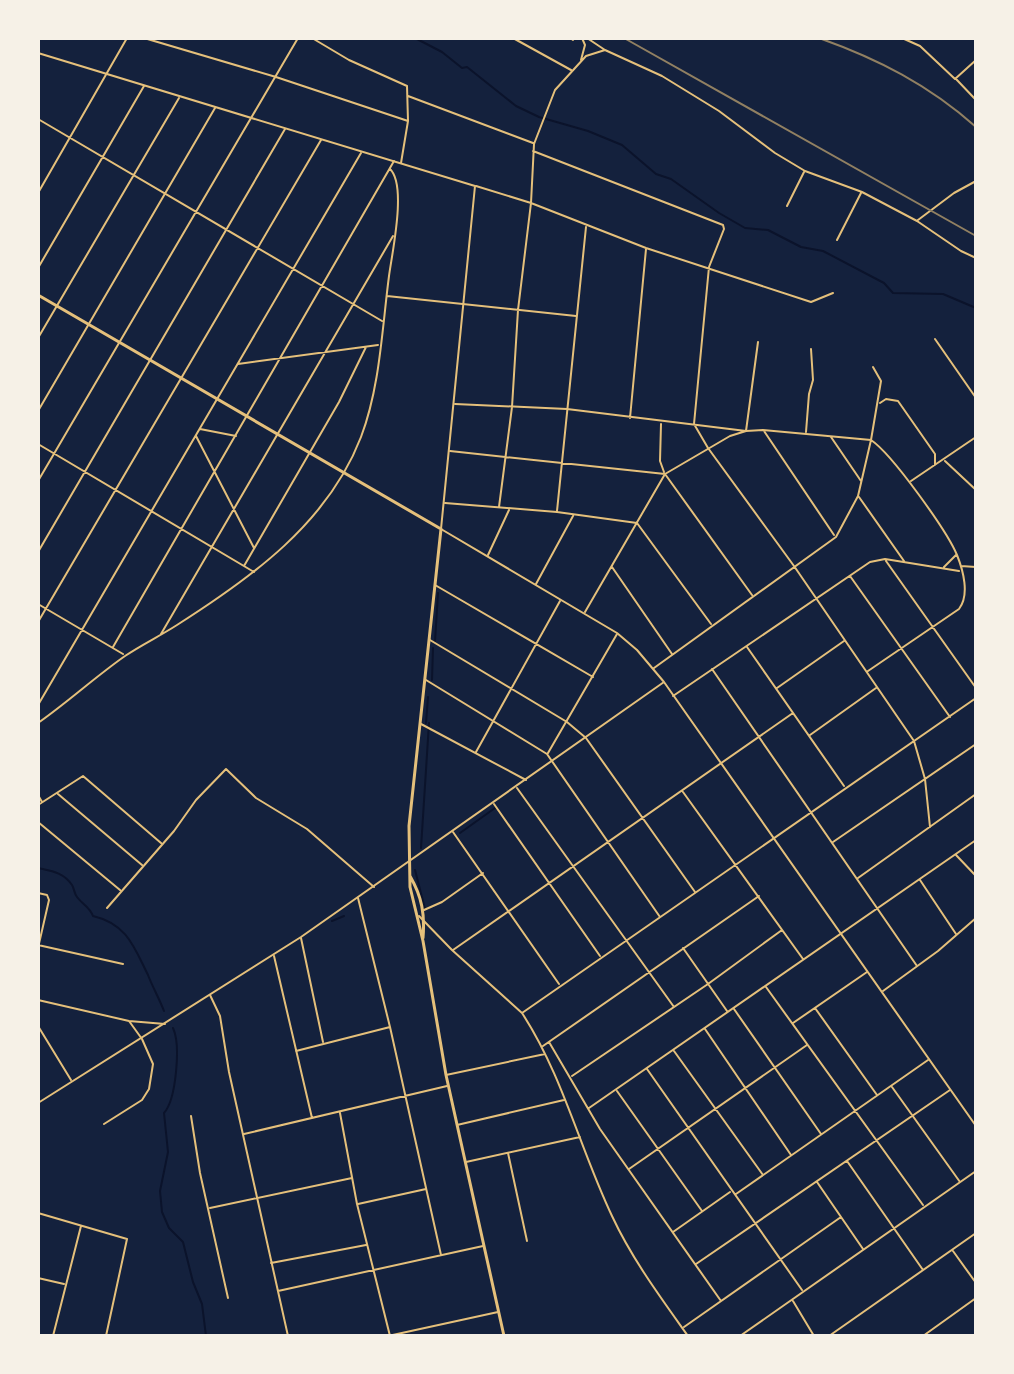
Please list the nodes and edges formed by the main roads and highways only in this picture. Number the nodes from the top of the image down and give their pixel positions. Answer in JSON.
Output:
{"nodes":[{"id":1,"x":38,"y":295,"type":"edge"},
{"id":2,"x":409,"y":874,"type":"junction"},
{"id":3,"x":423,"y":941,"type":"junction"},
{"id":4,"x":504,"y":1336,"type":"edge"}],
"edges":[{"from":1,"to":2,"type":"main road"},
{"from":2,"to":3,"type":"main road"},
{"from":2,"to":3,"type":"main road"},
{"from":3,"to":4,"type":"main road"}]}
